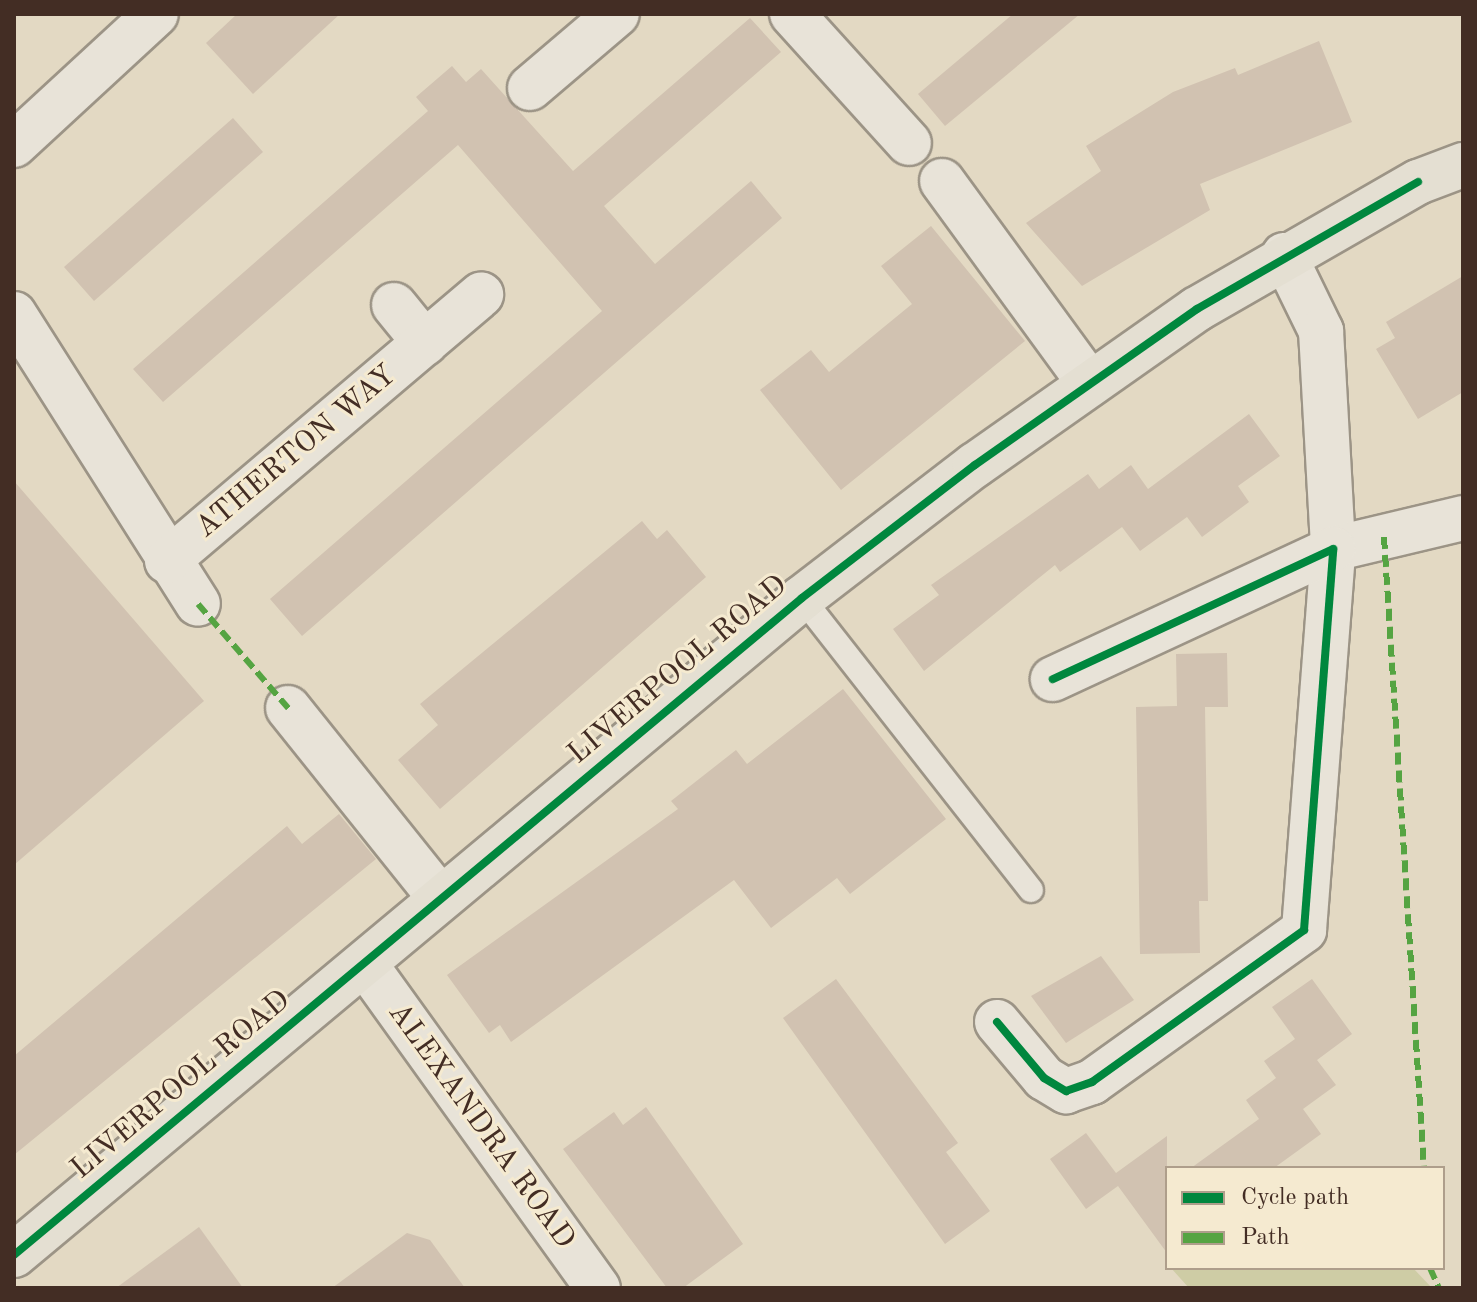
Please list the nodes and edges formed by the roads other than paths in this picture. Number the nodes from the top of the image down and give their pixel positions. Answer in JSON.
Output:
{"nodes":[{"id":1,"x":156,"y":14,"type":"edge"},
{"id":2,"x":617,"y":14,"type":"edge"},
{"id":3,"x":792,"y":14,"type":"edge"},
{"id":4,"x":530,"y":88,"type":"dead end"},
{"id":5,"x":909,"y":143,"type":"dead end"},
{"id":6,"x":14,"y":145,"type":"edge"},
{"id":7,"x":1463,"y":165,"type":"edge"},
{"id":8,"x":942,"y":181,"type":"dead end"},
{"id":9,"x":1284,"y":255,"type":"junction"},
{"id":10,"x":481,"y":295,"type":"dead end"},
{"id":11,"x":394,"y":305,"type":"dead end"},
{"id":12,"x":14,"y":314,"type":"edge"},
{"id":13,"x":425,"y":343,"type":"junction"},
{"id":14,"x":1090,"y":384,"type":"junction"},
{"id":15,"x":1463,"y":518,"type":"edge"},
{"id":16,"x":1333,"y":549,"type":"junction"},
{"id":17,"x":167,"y":561,"type":"junction"},
{"id":18,"x":802,"y":598,"type":"junction"},
{"id":19,"x":198,"y":604,"type":"dead end"},
{"id":20,"x":1053,"y":679,"type":"dead end"},
{"id":21,"x":288,"y":708,"type":"dead end"},
{"id":22,"x":1031,"y":890,"type":"dead end"},
{"id":23,"x":440,"y":898,"type":"junction"},
{"id":24,"x":365,"y":964,"type":"junction"},
{"id":25,"x":997,"y":1022,"type":"dead end"},
{"id":26,"x":14,"y":1255,"type":"edge"},
{"id":27,"x":598,"y":1288,"type":"edge"}],
"edges":[{"from":1,"to":6,"type":"street"},
{"from":2,"to":4,"type":"street"},
{"from":3,"to":5,"type":"street"},
{"from":7,"to":9,"type":"main road","name":"LIVERPOOL ROAD"},
{"from":8,"to":14,"type":"street"},
{"from":9,"to":14,"type":"main road","name":"LIVERPOOL ROAD"},
{"from":9,"to":16,"type":"street"},
{"from":10,"to":13,"type":"street","name":"ATHERTON WAY"},
{"from":11,"to":13,"type":"street","name":"ATHERTON WAY"},
{"from":12,"to":17,"type":"street"},
{"from":13,"to":17,"type":"street","name":"ATHERTON WAY"},
{"from":14,"to":18,"type":"main road","name":"LIVERPOOL ROAD"},
{"from":15,"to":16,"type":"street"},
{"from":16,"to":20,"type":"street"},
{"from":16,"to":25,"type":"street"},
{"from":17,"to":19,"type":"street"},
{"from":18,"to":22,"type":"lane"},
{"from":18,"to":23,"type":"main road","name":"LIVERPOOL ROAD"},
{"from":21,"to":23,"type":"street"},
{"from":23,"to":24,"type":"main road","name":"LIVERPOOL ROAD"},
{"from":24,"to":26,"type":"main road","name":"LIVERPOOL ROAD"},
{"from":24,"to":27,"type":"street","name":"ALEXANDRA ROAD"}]}
